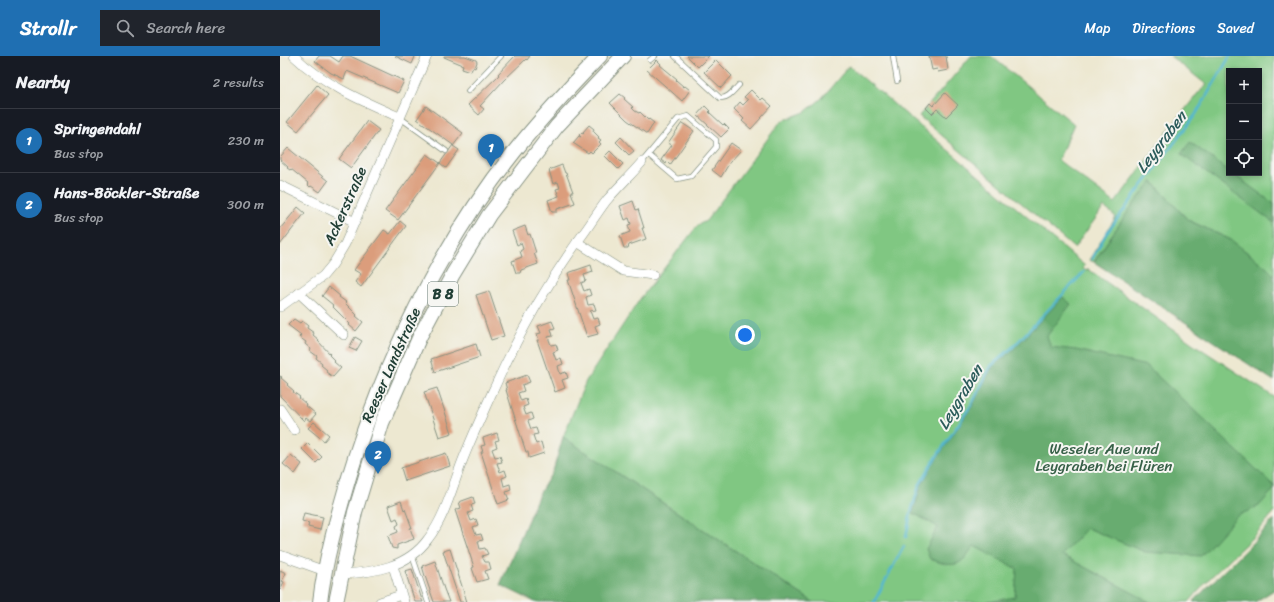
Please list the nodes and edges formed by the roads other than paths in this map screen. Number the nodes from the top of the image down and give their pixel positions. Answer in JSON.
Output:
{"nodes":[{"id":1,"x":294,"y":56,"type":"edge"},
{"id":2,"x":427,"y":56,"type":"edge"},
{"id":3,"x":600,"y":56,"type":"edge"},
{"id":4,"x":623,"y":56,"type":"edge"},
{"id":5,"x":655,"y":56,"type":"edge"},
{"id":6,"x":675,"y":56,"type":"edge"},
{"id":7,"x":892,"y":56,"type":"edge"},
{"id":8,"x":499,"y":57,"type":"edge"},
{"id":9,"x":650,"y":60,"type":"dead end"},
{"id":10,"x":897,"y":81,"type":"dead end"},
{"id":11,"x":739,"y":85,"type":"dead end"},
{"id":12,"x":468,"y":91,"type":"dead end"},
{"id":13,"x":399,"y":117,"type":"junction"},
{"id":14,"x":446,"y":151,"type":"dead end"},
{"id":15,"x":649,"y":155,"type":"junction"},
{"id":16,"x":642,"y":162,"type":"joint"},
{"id":17,"x":280,"y":185,"type":"edge"},
{"id":18,"x":354,"y":222,"type":"junction"},
{"id":19,"x":577,"y":242,"type":"junction"},
{"id":20,"x":653,"y":275,"type":"dead end"},
{"id":21,"x":299,"y":293,"type":"junction"},
{"id":22,"x":280,"y":307,"type":"edge"},
{"id":23,"x":344,"y":335,"type":"dead end"},
{"id":24,"x":280,"y":409,"type":"edge"},
{"id":25,"x":294,"y":430,"type":"dead end"},
{"id":26,"x":280,"y":555,"type":"edge"},
{"id":27,"x":412,"y":555,"type":"junction"},
{"id":28,"x":393,"y":566,"type":"junction"},
{"id":29,"x":325,"y":571,"type":"junction"},
{"id":30,"x":341,"y":574,"type":"junction"},
{"id":31,"x":403,"y":599,"type":"edge"},
{"id":32,"x":320,"y":602,"type":"edge"},
{"id":33,"x":336,"y":602,"type":"edge"},
{"id":34,"x":380,"y":602,"type":"edge"},
{"id":35,"x":428,"y":602,"type":"edge"}],
"edges":[{"from":1,"to":13,"type":"street"},
{"from":2,"to":13,"type":"street","name":"Ackerstraße"},
{"from":3,"to":29,"type":"main road","name":"Reeser Landstraße","number":"B 8"},
{"from":4,"to":30,"type":"main road","name":"Reeser Landstraße","number":"B 8"},
{"from":5,"to":9,"type":"lane"},
{"from":6,"to":11,"type":"lane"},
{"from":7,"to":10,"type":"lane"},
{"from":8,"to":12,"type":"lane"},
{"from":13,"to":14,"type":"lane"},
{"from":13,"to":18,"type":"street","name":"Ackerstraße"},
{"from":15,"to":15,"type":"lane"},
{"from":15,"to":16,"type":"lane"},
{"from":16,"to":19,"type":"street"},
{"from":17,"to":18,"type":"street"},
{"from":18,"to":21,"type":"street","name":"Ackerstraße"},
{"from":19,"to":20,"type":"street"},
{"from":19,"to":27,"type":"street"},
{"from":21,"to":22,"type":"street","name":"Ackerstraße"},
{"from":21,"to":23,"type":"street"},
{"from":24,"to":25,"type":"street"},
{"from":26,"to":29,"type":"street"},
{"from":27,"to":28,"type":"street"},
{"from":27,"to":35,"type":"lane"},
{"from":28,"to":30,"type":"street"},
{"from":28,"to":31,"type":"street"},
{"from":29,"to":30,"type":"main road"},
{"from":29,"to":32,"type":"main road","name":"Reeser Landstraße","number":"B 8"},
{"from":30,"to":33,"type":"main road","name":"Reeser Landstraße","number":"B 8"},
{"from":31,"to":34,"type":"street"}]}
